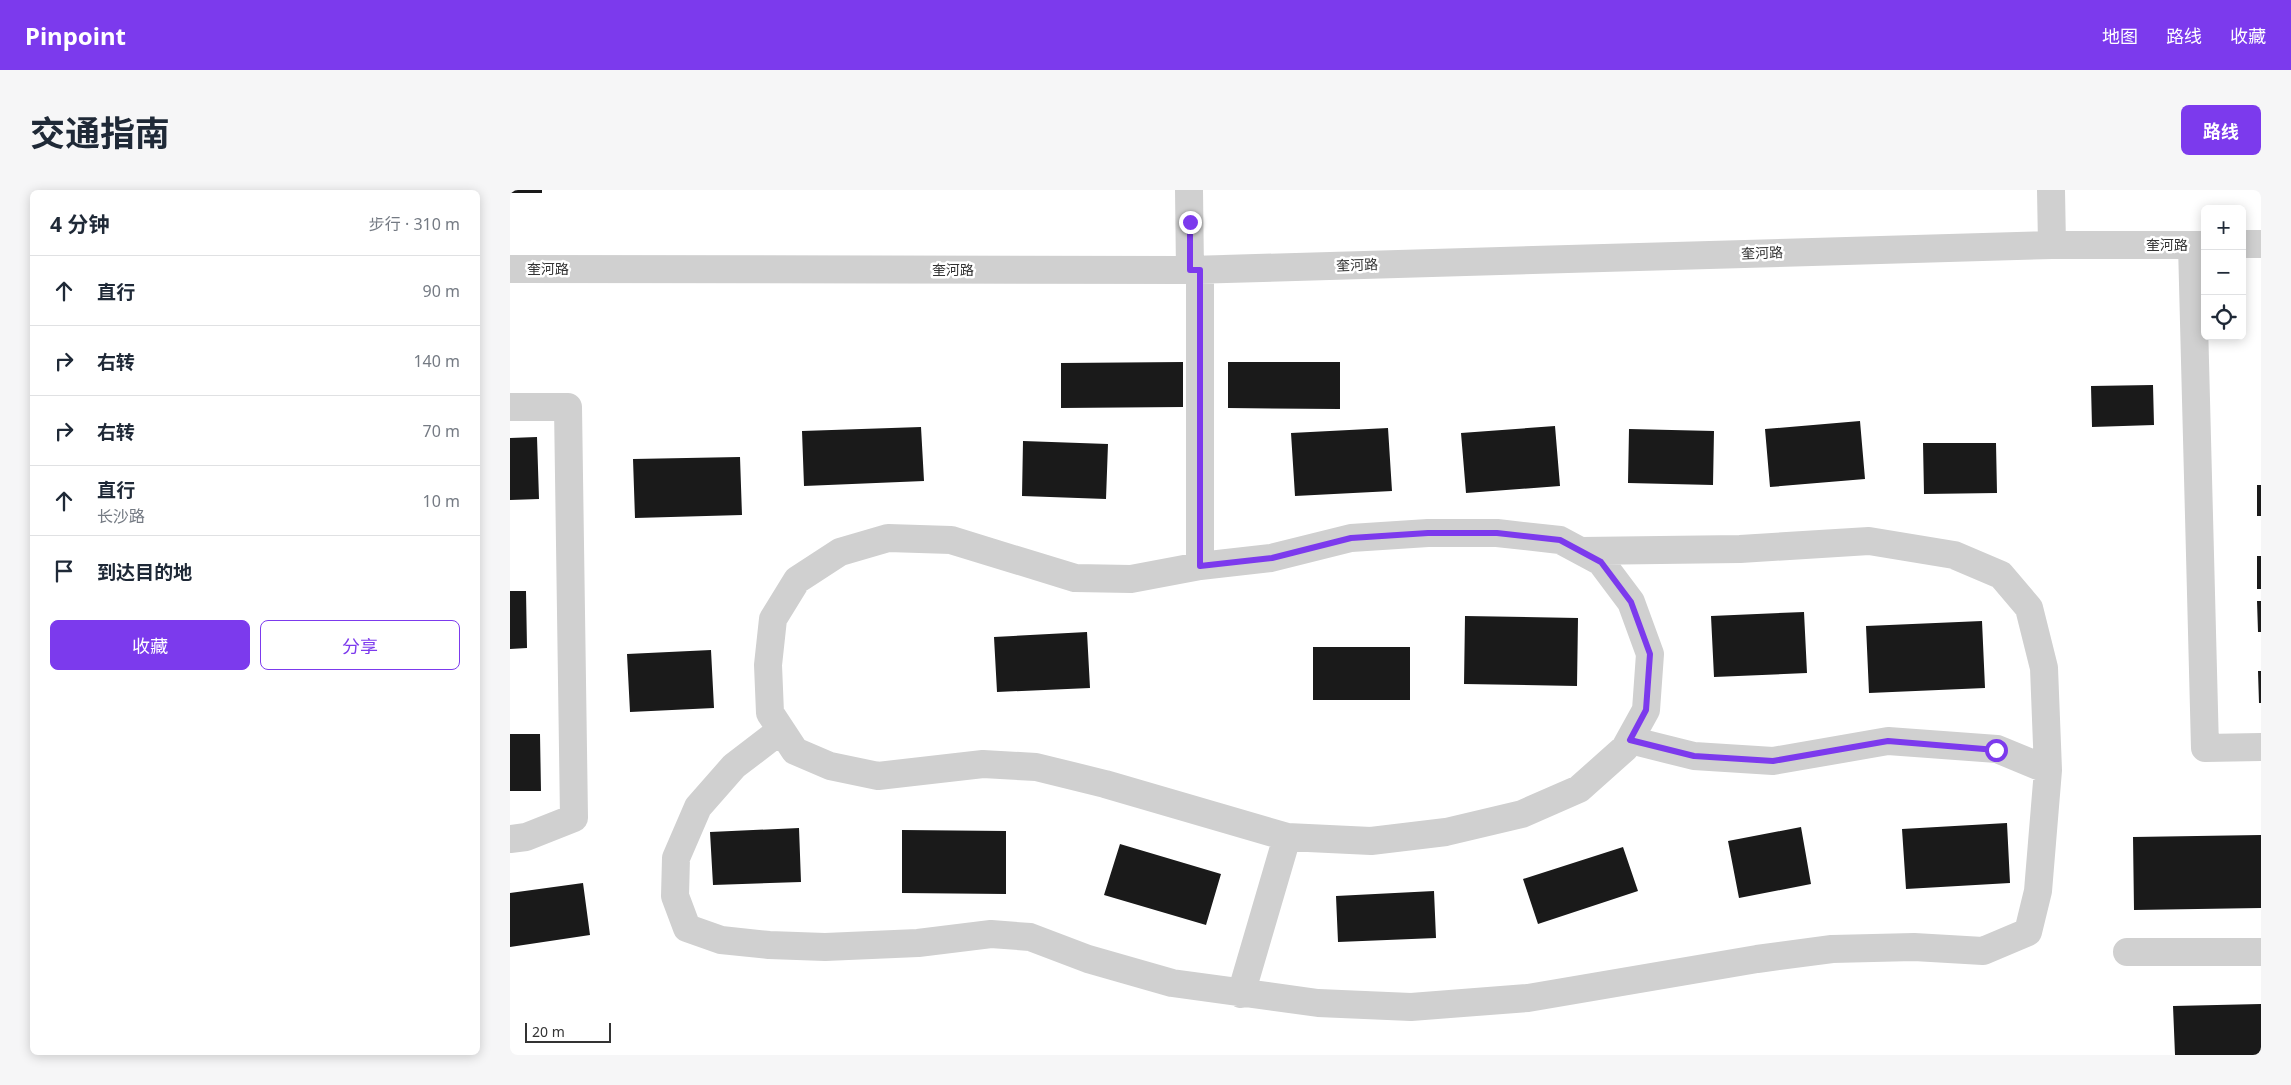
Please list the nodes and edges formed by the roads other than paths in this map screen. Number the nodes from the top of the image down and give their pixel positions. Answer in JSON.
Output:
{"nodes":[{"id":1,"x":1189,"y":190,"type":"edge"},
{"id":2,"x":2051,"y":190,"type":"edge"},
{"id":3,"x":2246,"y":244,"type":"edge"},
{"id":4,"x":2261,"y":244,"type":"edge"},
{"id":5,"x":2052,"y":245,"type":"junction"},
{"id":6,"x":2198,"y":245,"type":"edge"},
{"id":7,"x":510,"y":269,"type":"edge"},
{"id":8,"x":1195,"y":270,"type":"junction"},
{"id":9,"x":510,"y":407,"type":"edge"},
{"id":10,"x":1581,"y":552,"type":"junction"},
{"id":11,"x":1200,"y":566,"type":"junction"},
{"id":12,"x":781,"y":730,"type":"junction"},
{"id":13,"x":1630,"y":740,"type":"junction"},
{"id":14,"x":2261,"y":747,"type":"edge"},
{"id":15,"x":2048,"y":770,"type":"junction"},
{"id":16,"x":1287,"y":837,"type":"junction"},
{"id":17,"x":510,"y":839,"type":"edge"},
{"id":18,"x":2127,"y":952,"type":"dead end"},
{"id":19,"x":2261,"y":952,"type":"edge"},
{"id":20,"x":1241,"y":994,"type":"junction"}],
"edges":[{"from":1,"to":8,"type":"street"},
{"from":2,"to":5,"type":"street"},
{"from":3,"to":4,"type":"street"},
{"from":5,"to":6,"type":"street","name":"奎河路"},
{"from":5,"to":8,"type":"street","name":"奎河路"},
{"from":6,"to":14,"type":"street"},
{"from":7,"to":8,"type":"street","name":"奎河路"},
{"from":8,"to":11,"type":"street"},
{"from":9,"to":17,"type":"street"},
{"from":10,"to":11,"type":"street"},
{"from":10,"to":13,"type":"street"},
{"from":10,"to":15,"type":"street"},
{"from":11,"to":12,"type":"street"},
{"from":12,"to":16,"type":"street"},
{"from":12,"to":20,"type":"street"},
{"from":13,"to":15,"type":"street"},
{"from":13,"to":16,"type":"street"},
{"from":15,"to":20,"type":"street"},
{"from":16,"to":20,"type":"street"},
{"from":18,"to":19,"type":"street"}]}
